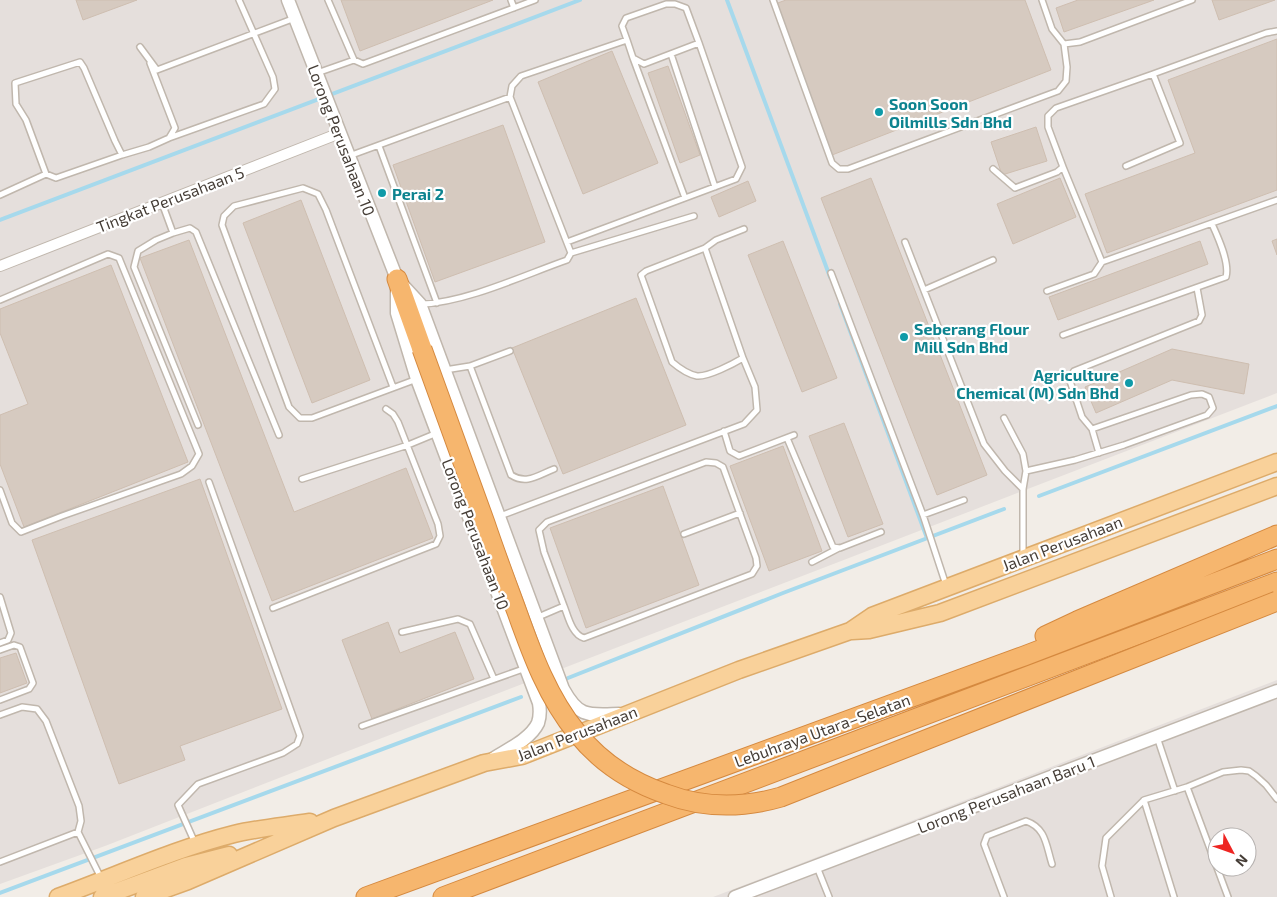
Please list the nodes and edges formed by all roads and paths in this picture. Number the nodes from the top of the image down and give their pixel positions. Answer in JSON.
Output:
{"nodes":[{"id":1,"x":239,"y":0,"type":"edge"},
{"id":2,"x":288,"y":0,"type":"edge"},
{"id":3,"x":328,"y":0,"type":"edge"},
{"id":4,"x":511,"y":0,"type":"edge"},
{"id":5,"x":535,"y":0,"type":"edge"},
{"id":6,"x":773,"y":0,"type":"edge"},
{"id":7,"x":1042,"y":0,"type":"edge"},
{"id":8,"x":1192,"y":0,"type":"edge"},
{"id":9,"x":514,"y":8,"type":"junction"},
{"id":10,"x":295,"y":18,"type":"junction"},
{"id":11,"x":1277,"y":31,"type":"edge"},
{"id":12,"x":254,"y":34,"type":"junction"},
{"id":13,"x":627,"y":40,"type":"junction"},
{"id":14,"x":700,"y":43,"type":"junction"},
{"id":15,"x":1064,"y":44,"type":"junction"},
{"id":16,"x":140,"y":47,"type":"dead end"},
{"id":17,"x":671,"y":54,"type":"junction"},
{"id":18,"x":633,"y":58,"type":"junction"},
{"id":19,"x":354,"y":60,"type":"junction"},
{"id":20,"x":150,"y":63,"type":"junction"},
{"id":21,"x":316,"y":73,"type":"junction"},
{"id":22,"x":1154,"y":74,"type":"junction"},
{"id":23,"x":510,"y":97,"type":"junction"},
{"id":24,"x":340,"y":133,"type":"junction"},
{"id":25,"x":169,"y":138,"type":"junction"},
{"id":26,"x":378,"y":146,"type":"junction"},
{"id":27,"x":122,"y":155,"type":"junction"},
{"id":28,"x":349,"y":156,"type":"junction"},
{"id":29,"x":1126,"y":166,"type":"dead end"},
{"id":30,"x":1063,"y":167,"type":"junction"},
{"id":31,"x":993,"y":170,"type":"dead end"},
{"id":32,"x":46,"y":174,"type":"junction"},
{"id":33,"x":715,"y":187,"type":"junction"},
{"id":34,"x":0,"y":195,"type":"edge"},
{"id":35,"x":685,"y":198,"type":"junction"},
{"id":36,"x":1277,"y":200,"type":"edge"},
{"id":37,"x":161,"y":203,"type":"junction"},
{"id":38,"x":694,"y":216,"type":"dead end"},
{"id":39,"x":1212,"y":224,"type":"junction"},
{"id":40,"x":744,"y":229,"type":"dead end"},
{"id":41,"x":173,"y":233,"type":"junction"},
{"id":42,"x":567,"y":242,"type":"junction"},
{"id":43,"x":905,"y":242,"type":"dead end"},
{"id":44,"x":705,"y":248,"type":"junction"},
{"id":45,"x":571,"y":253,"type":"junction"},
{"id":46,"x":993,"y":260,"type":"dead end"},
{"id":47,"x":1102,"y":262,"type":"junction"},
{"id":48,"x":0,"y":266,"type":"edge"},
{"id":49,"x":830,"y":273,"type":"dead end"},
{"id":50,"x":397,"y":279,"type":"junction"},
{"id":51,"x":1197,"y":288,"type":"junction"},
{"id":52,"x":924,"y":290,"type":"junction"},
{"id":53,"x":1047,"y":291,"type":"dead end"},
{"id":54,"x":0,"y":300,"type":"edge"},
{"id":55,"x":437,"y":303,"type":"junction"},
{"id":56,"x":420,"y":304,"type":"junction"},
{"id":57,"x":1063,"y":335,"type":"dead end"},
{"id":58,"x":510,"y":351,"type":"dead end"},
{"id":59,"x":743,"y":358,"type":"junction"},
{"id":60,"x":470,"y":366,"type":"junction"},
{"id":61,"x":444,"y":370,"type":"junction"},
{"id":62,"x":417,"y":379,"type":"junction"},
{"id":63,"x":394,"y":387,"type":"junction"},
{"id":64,"x":386,"y":410,"type":"dead end"},
{"id":65,"x":1004,"y":418,"type":"dead end"},
{"id":66,"x":198,"y":425,"type":"dead end"},
{"id":67,"x":1092,"y":428,"type":"junction"},
{"id":68,"x":724,"y":431,"type":"junction"},
{"id":69,"x":437,"y":433,"type":"junction"},
{"id":70,"x":279,"y":435,"type":"dead end"},
{"id":71,"x":794,"y":435,"type":"dead end"},
{"id":72,"x":787,"y":438,"type":"junction"},
{"id":73,"x":408,"y":445,"type":"junction"},
{"id":74,"x":1099,"y":453,"type":"junction"},
{"id":75,"x":1277,"y":462,"type":"edge"},
{"id":76,"x":554,"y":468,"type":"dead end"},
{"id":77,"x":1026,"y":471,"type":"junction"},
{"id":78,"x":302,"y":479,"type":"dead end"},
{"id":79,"x":209,"y":482,"type":"dead end"},
{"id":80,"x":1277,"y":486,"type":"edge"},
{"id":81,"x":1022,"y":489,"type":"junction"},
{"id":82,"x":0,"y":490,"type":"edge"},
{"id":83,"x":964,"y":500,"type":"dead end"},
{"id":84,"x":740,"y":512,"type":"junction"},
{"id":85,"x":923,"y":515,"type":"junction"},
{"id":86,"x":499,"y":516,"type":"junction"},
{"id":87,"x":881,"y":532,"type":"dead end"},
{"id":88,"x":684,"y":534,"type":"dead end"},
{"id":89,"x":1277,"y":535,"type":"edge"},
{"id":90,"x":840,"y":548,"type":"junction"},
{"id":91,"x":1041,"y":551,"type":"junction"},
{"id":92,"x":1023,"y":558,"type":"junction"},
{"id":93,"x":1277,"y":559,"type":"edge"},
{"id":94,"x":812,"y":562,"type":"dead end"},
{"id":95,"x":1049,"y":572,"type":"junction"},
{"id":96,"x":1277,"y":582,"type":"edge"},
{"id":97,"x":947,"y":587,"type":"junction"},
{"id":98,"x":0,"y":597,"type":"edge"},
{"id":99,"x":1277,"y":601,"type":"edge"},
{"id":100,"x":564,"y":606,"type":"junction"},
{"id":101,"x":273,"y":608,"type":"dead end"},
{"id":102,"x":536,"y":618,"type":"junction"},
{"id":103,"x":850,"y":631,"type":"junction"},
{"id":104,"x":402,"y":632,"type":"dead end"},
{"id":105,"x":0,"y":643,"type":"edge"},
{"id":106,"x":0,"y":650,"type":"edge"},
{"id":107,"x":1024,"y":656,"type":"junction"},
{"id":108,"x":526,"y":668,"type":"junction"},
{"id":109,"x":494,"y":679,"type":"junction"},
{"id":110,"x":1277,"y":691,"type":"edge"},
{"id":111,"x":0,"y":700,"type":"edge"},
{"id":112,"x":629,"y":714,"type":"junction"},
{"id":113,"x":0,"y":715,"type":"edge"},
{"id":114,"x":362,"y":726,"type":"dead end"},
{"id":115,"x":1156,"y":737,"type":"junction"},
{"id":116,"x":484,"y":763,"type":"junction"},
{"id":117,"x":1187,"y":787,"type":"junction"},
{"id":118,"x":1175,"y":791,"type":"junction"},
{"id":119,"x":1277,"y":799,"type":"edge"},
{"id":120,"x":1144,"y":800,"type":"junction"},
{"id":121,"x":334,"y":818,"type":"junction"},
{"id":122,"x":78,"y":832,"type":"junction"},
{"id":123,"x":194,"y":840,"type":"junction"},
{"id":124,"x":275,"y":844,"type":"junction"},
{"id":125,"x":0,"y":862,"type":"edge"},
{"id":126,"x":1052,"y":864,"type":"dead end"},
{"id":127,"x":140,"y":865,"type":"junction"},
{"id":128,"x":816,"y":866,"type":"junction"},
{"id":129,"x":188,"y":881,"type":"junction"},
{"id":130,"x":101,"y":884,"type":"edge"},
{"id":131,"x":140,"y":893,"type":"edge"},
{"id":132,"x":58,"y":897,"type":"edge"},
{"id":133,"x":172,"y":897,"type":"edge"},
{"id":134,"x":366,"y":897,"type":"edge"},
{"id":135,"x":444,"y":897,"type":"edge"},
{"id":136,"x":735,"y":897,"type":"edge"},
{"id":137,"x":829,"y":897,"type":"edge"},
{"id":138,"x":1004,"y":897,"type":"edge"},
{"id":139,"x":1112,"y":897,"type":"edge"},
{"id":140,"x":1174,"y":897,"type":"edge"},
{"id":141,"x":1228,"y":897,"type":"edge"}],
"edges":[{"from":1,"to":12,"type":"lane"},
{"from":2,"to":10,"type":"street","name":"Lorong Perusahaan 10"},
{"from":3,"to":19,"type":"lane"},
{"from":4,"to":9,"type":"lane"},
{"from":5,"to":9,"type":"lane"},
{"from":6,"to":15,"type":"lane"},
{"from":7,"to":15,"type":"lane"},
{"from":8,"to":15,"type":"lane"},
{"from":9,"to":19,"type":"lane"},
{"from":10,"to":12,"type":"lane"},
{"from":10,"to":21,"type":"street","name":"Lorong Perusahaan 10"},
{"from":11,"to":22,"type":"lane"},
{"from":12,"to":20,"type":"lane"},
{"from":12,"to":25,"type":"lane"},
{"from":13,"to":14,"type":"lane"},
{"from":13,"to":18,"type":"lane"},
{"from":13,"to":23,"type":"lane"},
{"from":14,"to":17,"type":"lane"},
{"from":14,"to":33,"type":"lane"},
{"from":16,"to":20,"type":"lane"},
{"from":17,"to":18,"type":"lane"},
{"from":17,"to":33,"type":"lane"},
{"from":18,"to":35,"type":"lane"},
{"from":19,"to":21,"type":"lane"},
{"from":20,"to":25,"type":"lane"},
{"from":21,"to":24,"type":"street","name":"Lorong Perusahaan 10"},
{"from":22,"to":29,"type":"lane"},
{"from":22,"to":30,"type":"lane"},
{"from":23,"to":26,"type":"lane"},
{"from":23,"to":42,"type":"lane"},
{"from":24,"to":28,"type":"street","name":"Lorong Perusahaan 10"},
{"from":24,"to":37,"type":"street","name":"Tingkat Perusahaan 5"},
{"from":25,"to":27,"type":"lane"},
{"from":26,"to":28,"type":"lane"},
{"from":26,"to":55,"type":"lane"},
{"from":27,"to":32,"type":"lane"},
{"from":27,"to":32,"type":"lane"},
{"from":28,"to":50,"type":"street","name":"Lorong Perusahaan 10"},
{"from":30,"to":31,"type":"lane"},
{"from":30,"to":47,"type":"lane"},
{"from":32,"to":34,"type":"lane"},
{"from":33,"to":35,"type":"lane"},
{"from":35,"to":42,"type":"lane"},
{"from":36,"to":39,"type":"lane"},
{"from":37,"to":41,"type":"lane"},
{"from":37,"to":48,"type":"street","name":"Tingkat Perusahaan 5"},
{"from":38,"to":45,"type":"lane"},
{"from":39,"to":47,"type":"lane"},
{"from":39,"to":51,"type":"lane"},
{"from":40,"to":44,"type":"lane"},
{"from":41,"to":66,"type":"lane"},
{"from":41,"to":70,"type":"lane"},
{"from":42,"to":45,"type":"lane"},
{"from":43,"to":52,"type":"lane"},
{"from":44,"to":59,"type":"lane"},
{"from":44,"to":59,"type":"lane"},
{"from":45,"to":55,"type":"lane"},
{"from":46,"to":52,"type":"lane"},
{"from":47,"to":53,"type":"lane"},
{"from":49,"to":85,"type":"lane"},
{"from":50,"to":56,"type":"street","name":"Lorong Perusahaan 10"},
{"from":50,"to":62,"type":"street","name":"Lorong Perusahaan 10"},
{"from":50,"to":99,"type":"highway","bridge":true},
{"from":51,"to":57,"type":"lane"},
{"from":51,"to":67,"type":"lane"},
{"from":52,"to":81,"type":"lane"},
{"from":54,"to":82,"type":"lane"},
{"from":55,"to":56,"type":"lane"},
{"from":56,"to":61,"type":"street","name":"Lorong Perusahaan 10"},
{"from":58,"to":60,"type":"lane"},
{"from":59,"to":68,"type":"lane"},
{"from":60,"to":61,"type":"lane"},
{"from":60,"to":76,"type":"lane"},
{"from":61,"to":86,"type":"street","name":"Lorong Perusahaan 10"},
{"from":62,"to":63,"type":"lane"},
{"from":62,"to":69,"type":"street","name":"Lorong Perusahaan 10"},
{"from":63,"to":63,"type":"lane"},
{"from":64,"to":73,"type":"lane"},
{"from":65,"to":77,"type":"lane"},
{"from":67,"to":74,"type":"lane"},
{"from":67,"to":74,"type":"lane"},
{"from":68,"to":72,"type":"lane"},
{"from":68,"to":86,"type":"lane"},
{"from":69,"to":73,"type":"lane"},
{"from":69,"to":108,"type":"street","name":"Lorong Perusahaan 10"},
{"from":71,"to":72,"type":"lane"},
{"from":72,"to":90,"type":"lane"},
{"from":73,"to":78,"type":"lane"},
{"from":73,"to":101,"type":"lane"},
{"from":74,"to":77,"type":"lane"},
{"from":75,"to":91,"type":"main road","name":"Jalan Perusahaan"},
{"from":77,"to":81,"type":"lane"},
{"from":79,"to":123,"type":"lane"},
{"from":80,"to":95,"type":"main road","name":"Jalan Perusahaan"},
{"from":81,"to":92,"type":"lane"},
{"from":83,"to":85,"type":"lane"},
{"from":84,"to":88,"type":"lane"},
{"from":84,"to":100,"type":"lane"},
{"from":84,"to":100,"type":"lane"},
{"from":85,"to":97,"type":"lane"},
{"from":86,"to":102,"type":"street","name":"Lorong Perusahaan 10"},
{"from":87,"to":90,"type":"lane"},
{"from":89,"to":107,"type":"highway"},
{"from":90,"to":94,"type":"lane"},
{"from":91,"to":92,"type":"main road","name":"Jalan Perusahaan"},
{"from":91,"to":95,"type":"main road"},
{"from":92,"to":97,"type":"main road","name":"Jalan Perusahaan"},
{"from":93,"to":107,"type":"highway","name":"Lebuhraya Utara–Selatan"},
{"from":95,"to":103,"type":"main road","name":"Jalan Perusahaan"},
{"from":96,"to":135,"type":"highway","name":"Lebuhraya Utara–Selatan"},
{"from":97,"to":103,"type":"main road","name":"Jalan Perusahaan"},
{"from":98,"to":105,"type":"lane"},
{"from":100,"to":102,"type":"lane"},
{"from":102,"to":112,"type":"street","name":"Lorong Perusahaan 10"},
{"from":103,"to":112,"type":"main road","name":"Jalan Perusahaan"},
{"from":104,"to":109,"type":"lane"},
{"from":106,"to":111,"type":"lane"},
{"from":107,"to":134,"type":"highway","name":"Lebuhraya Utara–Selatan"},
{"from":108,"to":109,"type":"lane"},
{"from":108,"to":116,"type":"street","name":"Lorong Perusahaan 10"},
{"from":109,"to":114,"type":"lane"},
{"from":110,"to":115,"type":"street","name":"Lorong Perusahaan Baru 1"},
{"from":112,"to":116,"type":"main road","name":"Jalan Perusahaan"},
{"from":113,"to":122,"type":"lane"},
{"from":115,"to":118,"type":"lane"},
{"from":115,"to":128,"type":"street","name":"Lorong Perusahaan Baru 1"},
{"from":116,"to":121,"type":"main road","name":"Jalan Perusahaan"},
{"from":117,"to":118,"type":"lane"},
{"from":117,"to":119,"type":"lane"},
{"from":117,"to":141,"type":"lane"},
{"from":118,"to":120,"type":"lane"},
{"from":120,"to":139,"type":"lane"},
{"from":120,"to":140,"type":"lane"},
{"from":121,"to":123,"type":"main road"},
{"from":121,"to":124,"type":"main road","name":"Jalan Perusahaan"},
{"from":122,"to":125,"type":"lane"},
{"from":122,"to":130,"type":"lane"},
{"from":123,"to":127,"type":"main road"},
{"from":124,"to":129,"type":"main road","name":"Jalan Perusahaan"},
{"from":124,"to":131,"type":"main road","name":"Jalan Perusahaan"},
{"from":126,"to":138,"type":"lane"},
{"from":127,"to":130,"type":"main road"},
{"from":127,"to":131,"type":"street"},
{"from":128,"to":136,"type":"street","name":"Lorong Perusahaan Baru 1"},
{"from":128,"to":137,"type":"lane"},
{"from":129,"to":131,"type":"main road","name":"Jalan Perusahaan"},
{"from":129,"to":133,"type":"main road"},
{"from":130,"to":131,"type":"main road","name":"Jalan Perusahaan"},
{"from":130,"to":132,"type":"main road"}]}
